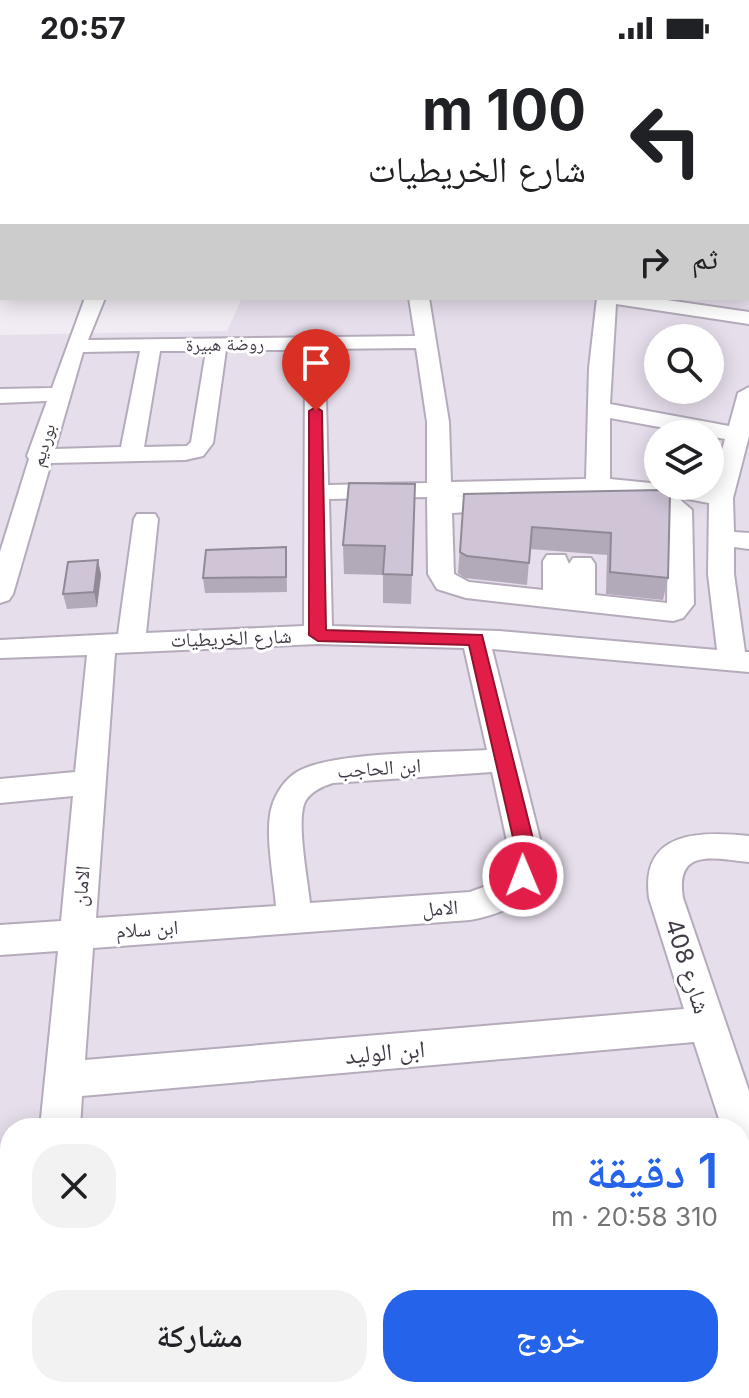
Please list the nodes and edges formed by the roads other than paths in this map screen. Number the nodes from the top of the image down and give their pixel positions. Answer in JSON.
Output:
{"nodes":[{"id":1,"x":94,"y":300,"type":"edge"},
{"id":2,"x":419,"y":300,"type":"edge"},
{"id":3,"x":610,"y":300,"type":"edge"},
{"id":4,"x":624,"y":300,"type":"edge"},
{"id":5,"x":749,"y":318,"type":"edge"},
{"id":6,"x":424,"y":342,"type":"junction"},
{"id":7,"x":217,"y":343,"type":"junction"},
{"id":8,"x":151,"y":345,"type":"junction"},
{"id":9,"x":75,"y":346,"type":"junction"},
{"id":10,"x":315,"y":347,"type":"junction"},
{"id":11,"x":749,"y":393,"type":"edge"},
{"id":12,"x":59,"y":394,"type":"junction"},
{"id":13,"x":0,"y":396,"type":"edge"},
{"id":14,"x":599,"y":409,"type":"junction"},
{"id":15,"x":738,"y":434,"type":"junction"},
{"id":16,"x":131,"y":454,"type":"junction"},
{"id":17,"x":39,"y":456,"type":"junction"},
{"id":18,"x":724,"y":472,"type":"edge"},
{"id":19,"x":644,"y":482,"type":"edge"},
{"id":20,"x":604,"y":486,"type":"junction"},
{"id":21,"x":644,"y":488,"type":"edge"},
{"id":22,"x":316,"y":492,"type":"junction"},
{"id":23,"x":439,"y":498,"type":"junction"},
{"id":24,"x":718,"y":500,"type":"edge"},
{"id":25,"x":146,"y":519,"type":"dead end"},
{"id":26,"x":720,"y":538,"type":"junction"},
{"id":27,"x":749,"y":541,"type":"edge"},
{"id":28,"x":7,"y":545,"type":"edge"},
{"id":29,"x":569,"y":562,"type":"dead end"},
{"id":30,"x":681,"y":569,"type":"junction"},
{"id":31,"x":721,"y":574,"type":"junction"},
{"id":32,"x":0,"y":594,"type":"edge"},
{"id":33,"x":500,"y":594,"type":"junction"},
{"id":34,"x":569,"y":602,"type":"junction"},
{"id":35,"x":663,"y":613,"type":"junction"},
{"id":36,"x":318,"y":635,"type":"junction"},
{"id":37,"x":487,"y":640,"type":"junction"},
{"id":38,"x":116,"y":642,"type":"junction"},
{"id":39,"x":0,"y":649,"type":"edge"},
{"id":40,"x":667,"y":655,"type":"junction"},
{"id":41,"x":741,"y":661,"type":"edge"},
{"id":42,"x":504,"y":760,"type":"junction"},
{"id":43,"x":90,"y":783,"type":"junction"},
{"id":44,"x":0,"y":791,"type":"edge"},
{"id":45,"x":749,"y":849,"type":"edge"},
{"id":46,"x":294,"y":919,"type":"junction"},
{"id":47,"x":76,"y":934,"type":"junction"},
{"id":48,"x":0,"y":940,"type":"edge"},
{"id":49,"x":707,"y":1024,"type":"junction"},
{"id":50,"x":64,"y":1080,"type":"junction"},
{"id":51,"x":61,"y":1118,"type":"edge"},
{"id":52,"x":738,"y":1118,"type":"edge"}],
"edges":[{"from":1,"to":9,"type":"street","name":"بورديم"},
{"from":2,"to":6,"type":"street"},
{"from":3,"to":14,"type":"street"},
{"from":4,"to":5,"type":"street"},
{"from":6,"to":10,"type":"street","name":"روضة هبيرة"},
{"from":6,"to":23,"type":"street"},
{"from":7,"to":8,"type":"street","name":"روضة هبيرة"},
{"from":7,"to":10,"type":"street","name":"روضة هبيرة"},
{"from":7,"to":16,"type":"street"},
{"from":8,"to":9,"type":"street","name":"روضة هبيرة"},
{"from":8,"to":16,"type":"street"},
{"from":9,"to":12,"type":"street","name":"بورديم"},
{"from":10,"to":22,"type":"street"},
{"from":11,"to":15,"type":"street"},
{"from":12,"to":13,"type":"street"},
{"from":12,"to":17,"type":"street","name":"بورديم"},
{"from":14,"to":15,"type":"street"},
{"from":14,"to":20,"type":"street"},
{"from":15,"to":18,"type":"street"},
{"from":16,"to":17,"type":"street"},
{"from":17,"to":28,"type":"street","name":"بورديم"},
{"from":19,"to":20,"type":"street"},
{"from":20,"to":21,"type":"street"},
{"from":20,"to":23,"type":"street"},
{"from":22,"to":23,"type":"street"},
{"from":22,"to":36,"type":"street"},
{"from":23,"to":30,"type":"street"},
{"from":23,"to":33,"type":"street"},
{"from":24,"to":26,"type":"street"},
{"from":25,"to":38,"type":"street","name":"الامان"},
{"from":26,"to":27,"type":"street"},
{"from":26,"to":31,"type":"street"},
{"from":28,"to":32,"type":"street","name":"بورديم"},
{"from":29,"to":34,"type":"street"},
{"from":30,"to":31,"type":"street"},
{"from":30,"to":35,"type":"street"},
{"from":31,"to":41,"type":"street"},
{"from":33,"to":34,"type":"street"},
{"from":33,"to":37,"type":"street","name":"الامل"},
{"from":34,"to":35,"type":"street"},
{"from":35,"to":40,"type":"street"},
{"from":36,"to":37,"type":"street","name":"شارع الخريطيات"},
{"from":36,"to":38,"type":"street","name":"شارع الخريطيات"},
{"from":37,"to":40,"type":"street","name":"شارع الخريطيات"},
{"from":37,"to":42,"type":"street","name":"الامل"},
{"from":38,"to":39,"type":"street","name":"شارع الخريطيات"},
{"from":38,"to":43,"type":"street","name":"الامان"},
{"from":40,"to":41,"type":"street","name":"شارع الخريطيات"},
{"from":42,"to":46,"type":"street","name":"ابن الحاجب"},
{"from":42,"to":46,"type":"street","name":"الامل"},
{"from":43,"to":44,"type":"street"},
{"from":43,"to":47,"type":"street","name":"الامان"},
{"from":45,"to":49,"type":"street","name":"شارع 408"},
{"from":46,"to":47,"type":"street","name":"ابن سلام"},
{"from":47,"to":48,"type":"street","name":"ابن سلام"},
{"from":47,"to":50,"type":"street","name":"الامان"},
{"from":49,"to":50,"type":"street","name":"ابن الوليد"},
{"from":49,"to":52,"type":"street","name":"شارع 408"},
{"from":50,"to":51,"type":"street","name":"الامان"}]}
